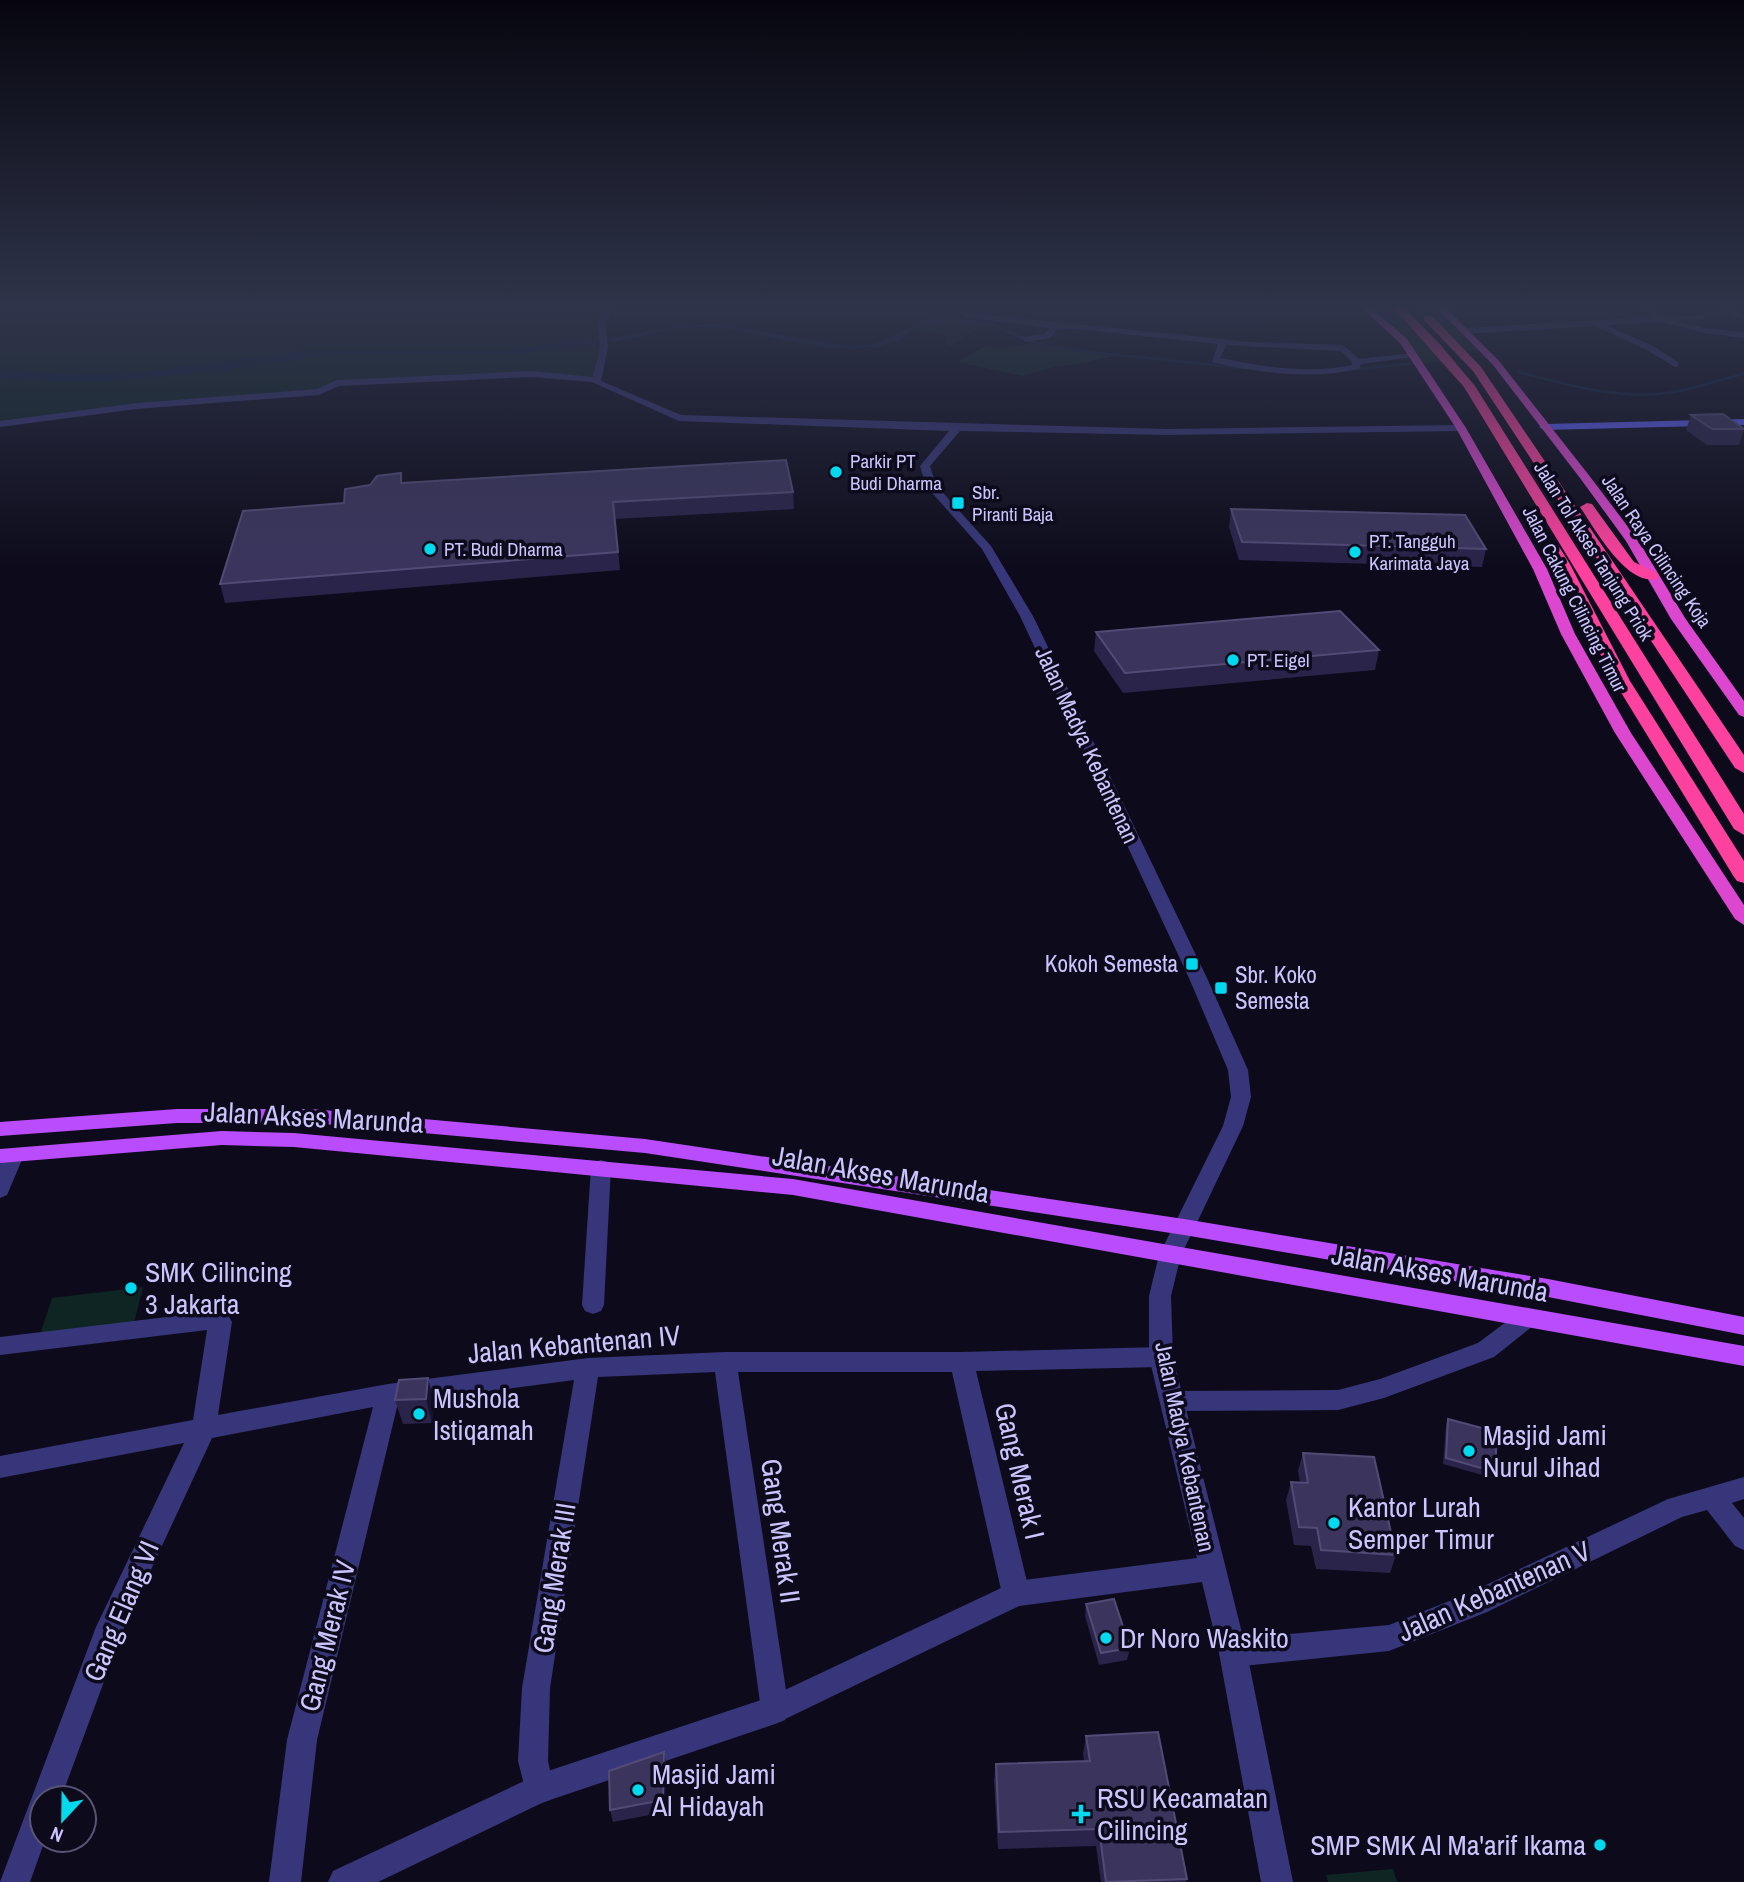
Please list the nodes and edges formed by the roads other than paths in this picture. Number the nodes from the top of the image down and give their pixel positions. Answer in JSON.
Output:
{"nodes":[{"id":1,"x":307,"y":393,"type":"edge"},
{"id":2,"x":623,"y":393,"type":"edge"},
{"id":3,"x":1439,"y":393,"type":"edge"},
{"id":4,"x":1462,"y":393,"type":"edge"},
{"id":5,"x":1473,"y":393,"type":"edge"},
{"id":6,"x":1494,"y":393,"type":"edge"},
{"id":7,"x":1516,"y":393,"type":"edge"},
{"id":8,"x":1744,"y":422,"type":"edge"},
{"id":9,"x":0,"y":424,"type":"edge"},
{"id":10,"x":957,"y":428,"type":"junction"},
{"id":11,"x":1461,"y":428,"type":"junction"},
{"id":12,"x":1518,"y":428,"type":"junction"},
{"id":13,"x":1544,"y":428,"type":"junction"},
{"id":14,"x":1652,"y":576,"type":"junction"},
{"id":15,"x":1744,"y":712,"type":"edge"},
{"id":16,"x":1744,"y":768,"type":"edge"},
{"id":17,"x":1744,"y":829,"type":"edge"},
{"id":18,"x":1744,"y":877,"type":"edge"},
{"id":19,"x":1744,"y":919,"type":"edge"},
{"id":20,"x":0,"y":1129,"type":"edge"},
{"id":21,"x":7,"y":1156,"type":"edge"},
{"id":22,"x":601,"y":1167,"type":"junction"},
{"id":23,"x":0,"y":1189,"type":"edge"},
{"id":24,"x":1184,"y":1227,"type":"junction"},
{"id":25,"x":1170,"y":1255,"type":"junction"},
{"id":26,"x":593,"y":1305,"type":"dead end"},
{"id":27,"x":1526,"y":1319,"type":"junction"},
{"id":28,"x":1744,"y":1325,"type":"edge"},
{"id":29,"x":0,"y":1346,"type":"edge"},
{"id":30,"x":1744,"y":1356,"type":"edge"},
{"id":31,"x":1161,"y":1357,"type":"junction"},
{"id":32,"x":725,"y":1362,"type":"junction"},
{"id":33,"x":962,"y":1362,"type":"junction"},
{"id":34,"x":588,"y":1368,"type":"junction"},
{"id":35,"x":388,"y":1394,"type":"junction"},
{"id":36,"x":1172,"y":1401,"type":"junction"},
{"id":37,"x":204,"y":1428,"type":"junction"},
{"id":38,"x":0,"y":1467,"type":"edge"},
{"id":39,"x":1744,"y":1488,"type":"edge"},
{"id":40,"x":1712,"y":1497,"type":"junction"},
{"id":41,"x":1744,"y":1538,"type":"edge"},
{"id":42,"x":1212,"y":1569,"type":"junction"},
{"id":43,"x":1016,"y":1594,"type":"junction"},
{"id":44,"x":1233,"y":1653,"type":"junction"},
{"id":45,"x":775,"y":1710,"type":"junction"},
{"id":46,"x":51,"y":1784,"type":"edge"},
{"id":47,"x":539,"y":1789,"type":"junction"},
{"id":48,"x":28,"y":1845,"type":"edge"},
{"id":49,"x":14,"y":1882,"type":"edge"},
{"id":50,"x":285,"y":1882,"type":"edge"},
{"id":51,"x":344,"y":1882,"type":"edge"},
{"id":52,"x":1277,"y":1882,"type":"edge"}],
"edges":[{"from":1,"to":9,"type":"street"},
{"from":2,"to":10,"type":"street"},
{"from":3,"to":11,"type":"highway","name":"Jalan Cakung Cilincing Timur"},
{"from":4,"to":18,"type":"highway"},
{"from":5,"to":17,"type":"highway","name":"Jalan Tol Akses Tanjung Priok"},
{"from":6,"to":12,"type":"highway","name":"Jalan Tol Akses Tanjung Priok"},
{"from":7,"to":13,"type":"highway","name":"Jalan Raya Cilincing Koja"},
{"from":8,"to":13,"type":"main road"},
{"from":10,"to":11,"type":"street"},
{"from":10,"to":24,"type":"street","name":"Jalan Madya Kebantenan"},
{"from":11,"to":19,"type":"highway","name":"Jalan Cakung Cilincing Timur"},
{"from":12,"to":14,"type":"highway"},
{"from":12,"to":16,"type":"highway","name":"Jalan Tol Akses Tanjung Priok"},
{"from":13,"to":14,"type":"highway","name":"Jalan Raya Cilincing Koja"},
{"from":14,"to":15,"type":"highway","name":"Jalan Raya Cilincing Koja"},
{"from":20,"to":24,"type":"main road","name":"Jalan Akses Marunda"},
{"from":21,"to":22,"type":"main road","name":"Jalan Akses Marunda"},
{"from":21,"to":23,"type":"street"},
{"from":22,"to":25,"type":"main road","name":"Jalan Akses Marunda"},
{"from":22,"to":26,"type":"street"},
{"from":24,"to":25,"type":"street","name":"Jalan Madya Kebantenan"},
{"from":24,"to":28,"type":"main road","name":"Jalan Akses Marunda"},
{"from":25,"to":27,"type":"main road","name":"Jalan Akses Marunda"},
{"from":25,"to":31,"type":"street","name":"Jalan Madya Kebantenan"},
{"from":27,"to":30,"type":"main road","name":"Jalan Akses Marunda"},
{"from":27,"to":36,"type":"street"},
{"from":29,"to":37,"type":"street","name":"Gang Elang VI"},
{"from":31,"to":33,"type":"street","name":"Jalan Kebantenan IV"},
{"from":31,"to":36,"type":"street","name":"Jalan Madya Kebantenan"},
{"from":32,"to":33,"type":"street","name":"Jalan Kebantenan IV"},
{"from":32,"to":34,"type":"street","name":"Jalan Kebantenan IV"},
{"from":32,"to":45,"type":"street","name":"Gang Merak II"},
{"from":33,"to":43,"type":"street","name":"Gang Merak I"},
{"from":34,"to":35,"type":"street","name":"Jalan Kebantenan IV"},
{"from":34,"to":47,"type":"street","name":"Gang Merak III"},
{"from":35,"to":37,"type":"street","name":"Jalan Kebantenan IV"},
{"from":35,"to":50,"type":"street","name":"Gang Merak IV"},
{"from":36,"to":42,"type":"street","name":"Jalan Madya Kebantenan"},
{"from":37,"to":38,"type":"street","name":"Jalan Kebantenan IV"},
{"from":37,"to":46,"type":"street","name":"Gang Elang VI"},
{"from":39,"to":40,"type":"street","name":"Jalan Kebantenan V"},
{"from":40,"to":41,"type":"street"},
{"from":40,"to":44,"type":"street","name":"Jalan Kebantenan V"},
{"from":42,"to":43,"type":"street","name":"Jalan Madya Kebantenan"},
{"from":42,"to":44,"type":"street","name":"Jalan Madya Kebantenan"},
{"from":43,"to":45,"type":"street","name":"Jalan Madya Kebantenan"},
{"from":44,"to":52,"type":"street","name":"Jalan Madya Kebantenan"},
{"from":45,"to":47,"type":"street","name":"Jalan Madya Kebantenan"},
{"from":47,"to":51,"type":"street","name":"Jalan Madya Kebantenan"},
{"from":48,"to":49,"type":"street"}]}
